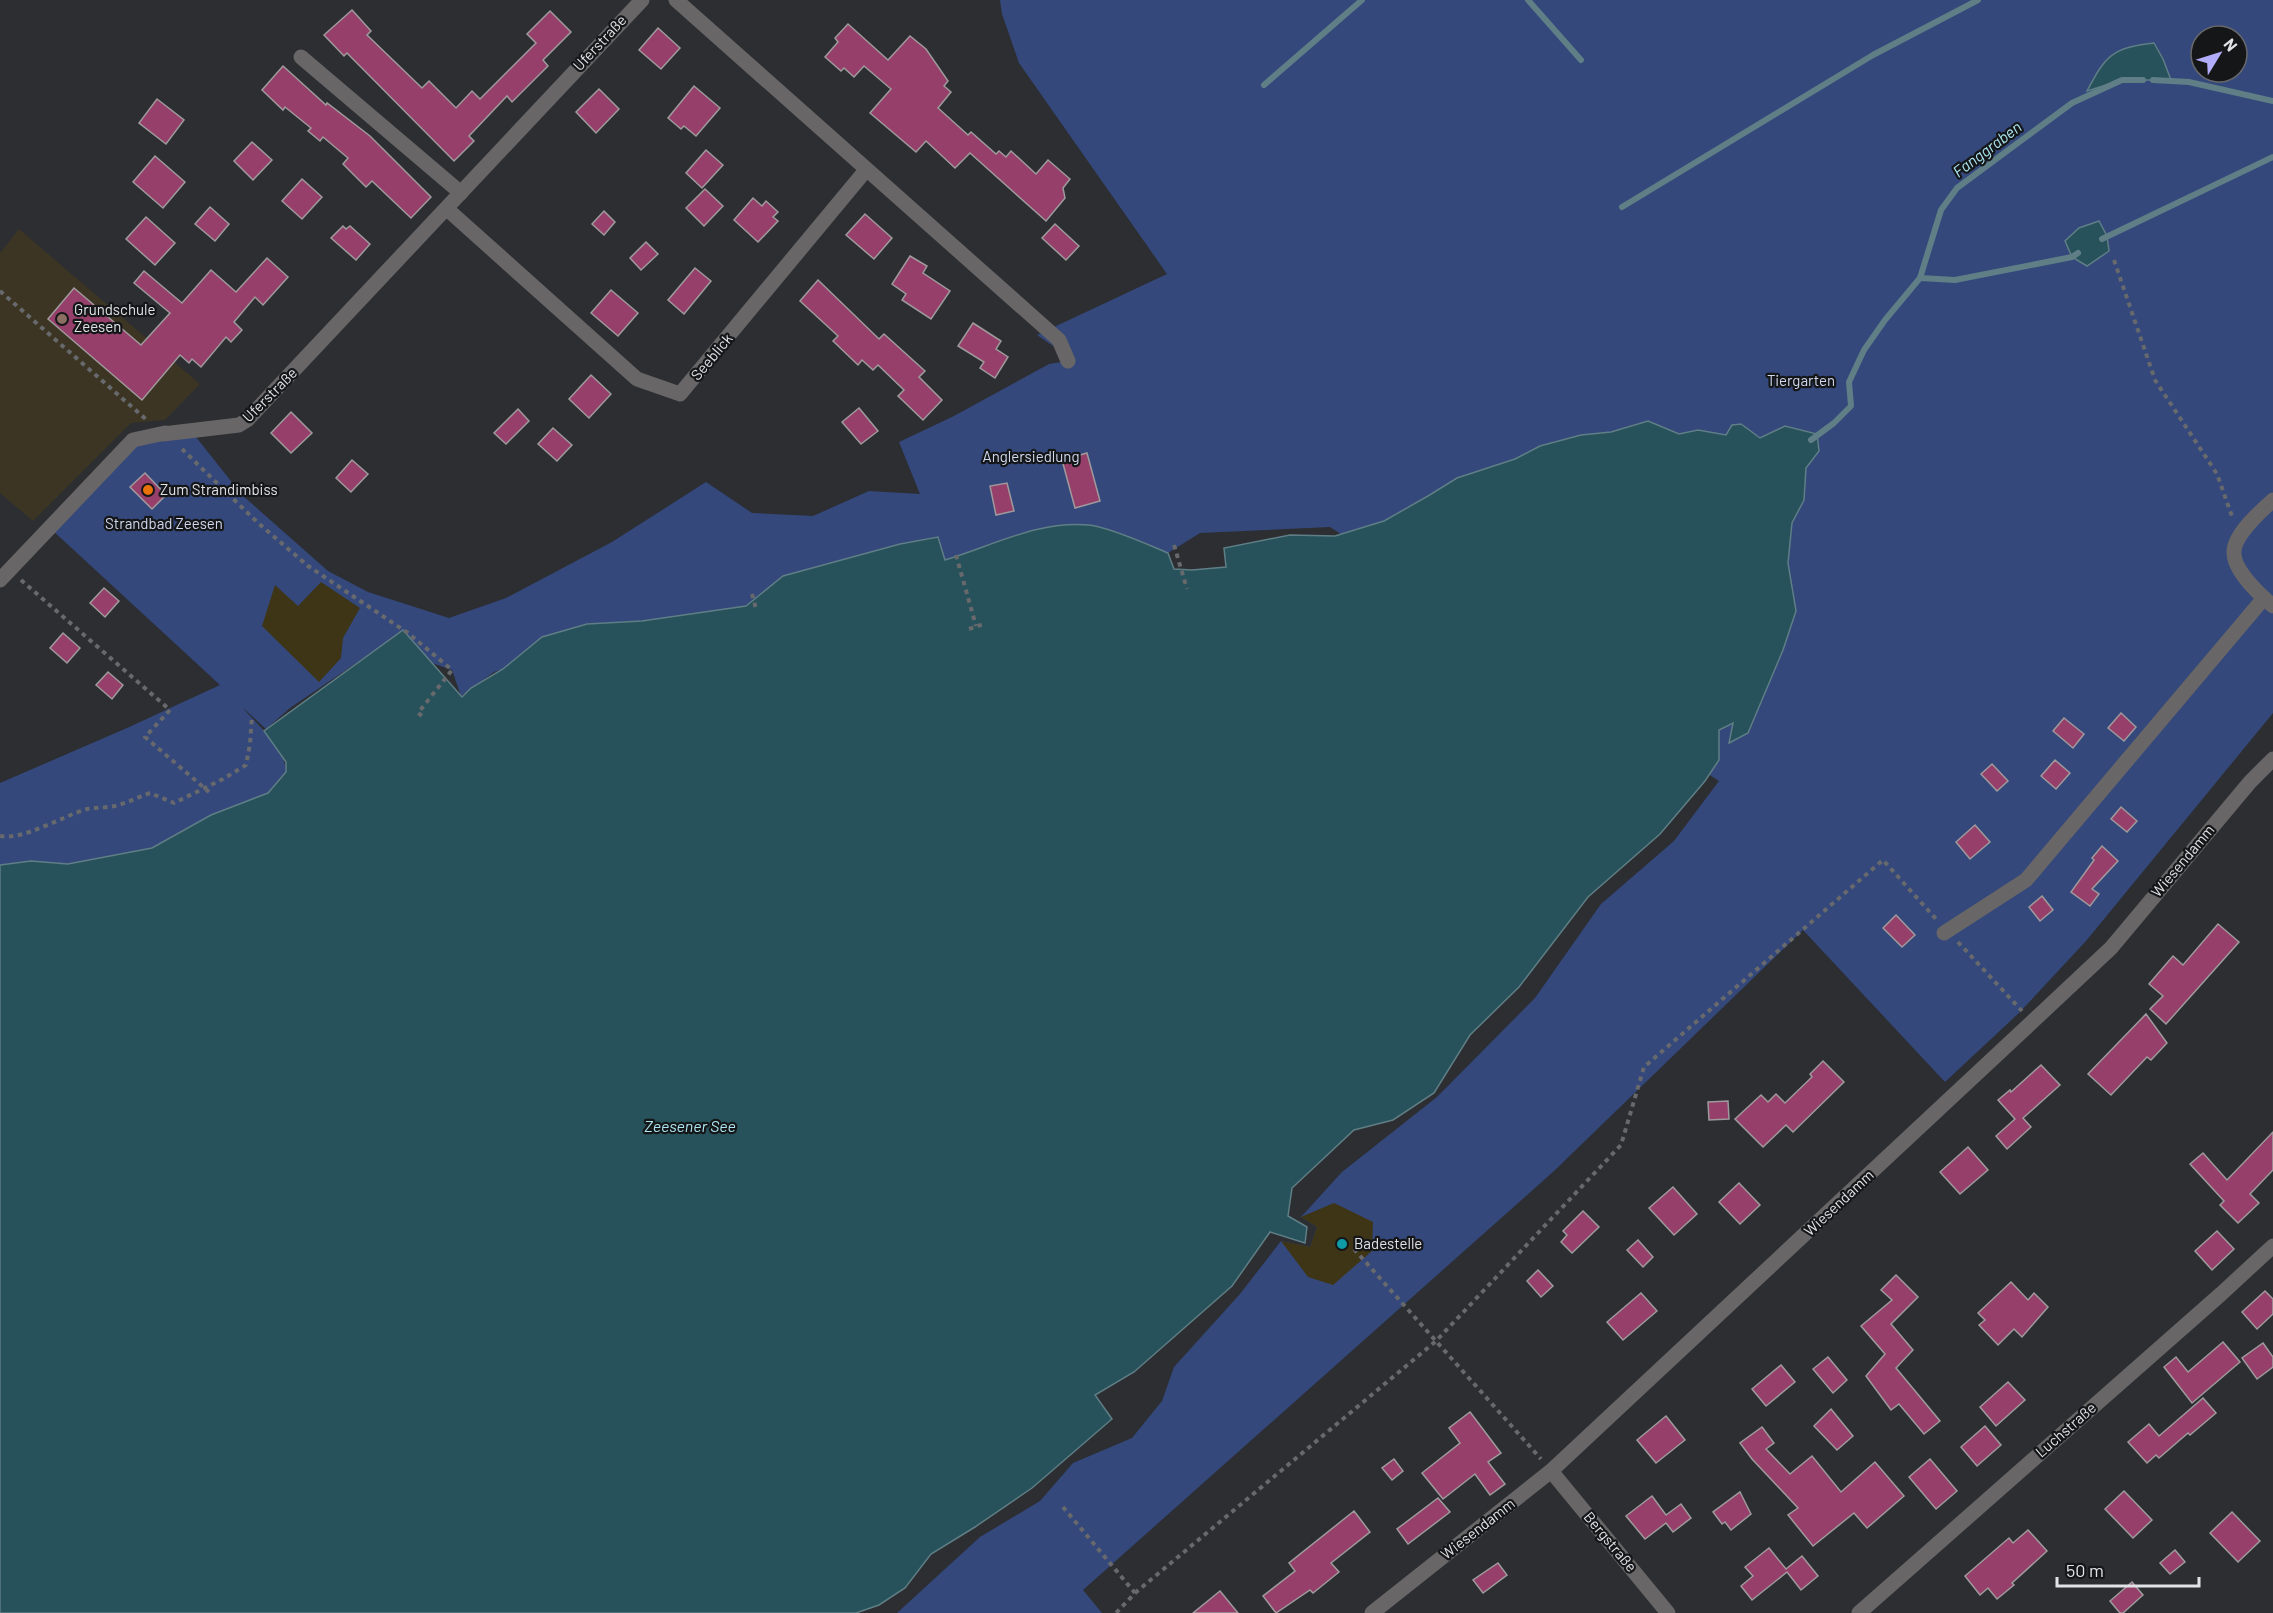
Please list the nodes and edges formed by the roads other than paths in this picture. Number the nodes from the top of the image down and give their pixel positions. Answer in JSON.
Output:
{"nodes":[{"id":1,"x":642,"y":0,"type":"edge"},
{"id":2,"x":676,"y":0,"type":"edge"},
{"id":3,"x":301,"y":57,"type":"dead end"},
{"id":4,"x":866,"y":170,"type":"junction"},
{"id":5,"x":461,"y":193,"type":"junction"},
{"id":6,"x":447,"y":209,"type":"junction"},
{"id":7,"x":1068,"y":361,"type":"dead end"},
{"id":8,"x":2273,"y":500,"type":"edge"},
{"id":9,"x":5,"y":575,"type":"edge"},
{"id":10,"x":2268,"y":602,"type":"edge"},
{"id":11,"x":2273,"y":759,"type":"edge"},
{"id":12,"x":1945,"y":931,"type":"road end"},
{"id":13,"x":2273,"y":1246,"type":"edge"},
{"id":14,"x":1551,"y":1471,"type":"junction"},
{"id":15,"x":1372,"y":1613,"type":"edge"},
{"id":16,"x":1668,"y":1613,"type":"edge"},
{"id":17,"x":1859,"y":1613,"type":"edge"}],
"edges":[{"from":1,"to":5,"type":"street","name":"Uferstraße"},
{"from":2,"to":4,"type":"street"},
{"from":3,"to":5,"type":"street"},
{"from":4,"to":6,"type":"street","name":"Seeblick"},
{"from":4,"to":7,"type":"street"},
{"from":5,"to":6,"type":"street","name":"Uferstraße"},
{"from":6,"to":9,"type":"street","name":"Uferstraße"},
{"from":8,"to":10,"type":"street"},
{"from":10,"to":12,"type":"street"},
{"from":11,"to":14,"type":"street","name":"Wiesendamm"},
{"from":13,"to":17,"type":"street","name":"Luchstraße"},
{"from":14,"to":15,"type":"street","name":"Wiesendamm"},
{"from":14,"to":16,"type":"street","name":"Bergstraße"}]}
